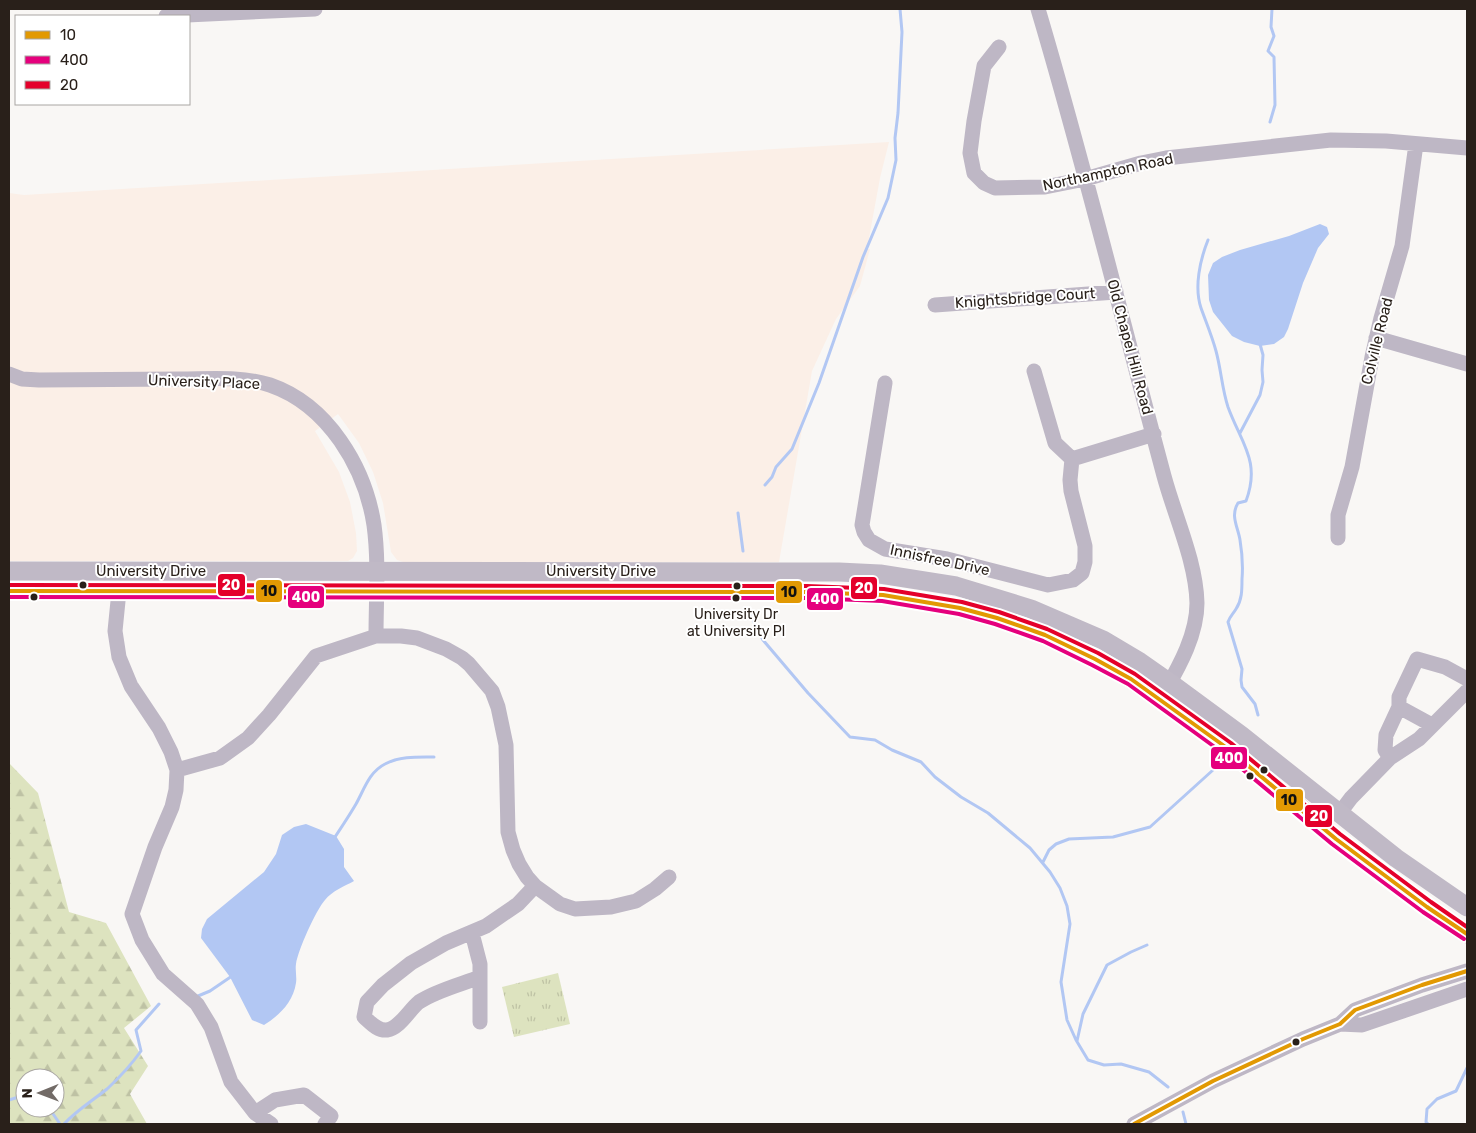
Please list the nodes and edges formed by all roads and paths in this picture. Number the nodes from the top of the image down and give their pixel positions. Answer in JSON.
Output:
{"nodes":[{"id":1,"x":314,"y":9,"type":"edge"},
{"id":2,"x":1038,"y":9,"type":"edge"},
{"id":3,"x":187,"y":15,"type":"edge"},
{"id":4,"x":999,"y":47,"type":"dead end"},
{"id":5,"x":1416,"y":144,"type":"junction"},
{"id":6,"x":1467,"y":148,"type":"edge"},
{"id":7,"x":1085,"y":179,"type":"junction"},
{"id":8,"x":1116,"y":292,"type":"junction"},
{"id":9,"x":935,"y":304,"type":"dead end"},
{"id":10,"x":1376,"y":338,"type":"junction"},
{"id":11,"x":1467,"y":364,"type":"edge"},
{"id":12,"x":1034,"y":371,"type":"dead end"},
{"id":13,"x":9,"y":374,"type":"edge"},
{"id":14,"x":885,"y":383,"type":"dead end"},
{"id":15,"x":1154,"y":434,"type":"junction"},
{"id":16,"x":1072,"y":459,"type":"junction"},
{"id":17,"x":1338,"y":538,"type":"dead end"},
{"id":18,"x":9,"y":570,"type":"edge"},
{"id":19,"x":376,"y":571,"type":"junction"},
{"id":20,"x":9,"y":591,"type":"edge"},
{"id":21,"x":119,"y":591,"type":"junction"},
{"id":22,"x":376,"y":592,"type":"junction"},
{"id":23,"x":376,"y":636,"type":"junction"},
{"id":24,"x":1467,"y":679,"type":"edge"},
{"id":25,"x":1165,"y":691,"type":"junction"},
{"id":26,"x":1467,"y":692,"type":"edge"},
{"id":27,"x":1399,"y":708,"type":"junction"},
{"id":28,"x":1432,"y":725,"type":"junction"},
{"id":29,"x":1390,"y":758,"type":"junction"},
{"id":30,"x":176,"y":770,"type":"junction"},
{"id":31,"x":1339,"y":814,"type":"junction"},
{"id":32,"x":669,"y":877,"type":"dead end"},
{"id":33,"x":535,"y":886,"type":"junction"},
{"id":34,"x":1467,"y":907,"type":"edge"},
{"id":35,"x":472,"y":933,"type":"junction"},
{"id":36,"x":1467,"y":934,"type":"edge"},
{"id":37,"x":1467,"y":971,"type":"edge"},
{"id":38,"x":480,"y":977,"type":"junction"},
{"id":39,"x":1467,"y":989,"type":"edge"},
{"id":40,"x":480,"y":1022,"type":"dead end"},
{"id":41,"x":1340,"y":1024,"type":"junction"},
{"id":42,"x":255,"y":1113,"type":"junction"},
{"id":43,"x":271,"y":1124,"type":"edge"},
{"id":44,"x":325,"y":1124,"type":"edge"},
{"id":45,"x":1134,"y":1124,"type":"edge"}],
"edges":[{"from":1,"to":3,"type":"street"},
{"from":2,"to":7,"type":"street","name":"Old Chapel Hill Road"},
{"from":4,"to":7,"type":"street","name":"Northampton Road"},
{"from":5,"to":6,"type":"street","name":"Northampton Road"},
{"from":5,"to":7,"type":"street","name":"Northampton Road"},
{"from":5,"to":10,"type":"street","name":"Colville Road"},
{"from":7,"to":8,"type":"street","name":"Old Chapel Hill Road"},
{"from":8,"to":9,"type":"street","name":"Knightsbridge Court"},
{"from":8,"to":15,"type":"street","name":"Old Chapel Hill Road"},
{"from":10,"to":11,"type":"street"},
{"from":10,"to":17,"type":"street","name":"Colville Road"},
{"from":12,"to":16,"type":"street"},
{"from":13,"to":19,"type":"street","name":"University Place"},
{"from":14,"to":16,"type":"street","name":"Innisfree Drive"},
{"from":15,"to":16,"type":"street"},
{"from":15,"to":25,"type":"street","name":"Old Chapel Hill Road"},
{"from":18,"to":19,"type":"main road","name":"University Drive"},
{"from":19,"to":22,"type":"street","name":"University Place"},
{"from":19,"to":25,"type":"main road","name":"University Drive"},
{"from":20,"to":21,"type":"main road","name":"University Drive"},
{"from":21,"to":22,"type":"main road","name":"University Drive"},
{"from":21,"to":30,"type":"street"},
{"from":22,"to":23,"type":"street","name":"University Place"},
{"from":22,"to":25,"type":"main road","name":"University Drive"},
{"from":23,"to":30,"type":"street"},
{"from":23,"to":33,"type":"street"},
{"from":24,"to":27,"type":"street"},
{"from":25,"to":31,"type":"main road"},
{"from":25,"to":36,"type":"main road"},
{"from":26,"to":28,"type":"street"},
{"from":27,"to":28,"type":"street"},
{"from":27,"to":29,"type":"street"},
{"from":28,"to":29,"type":"street"},
{"from":29,"to":31,"type":"street"},
{"from":30,"to":42,"type":"street"},
{"from":31,"to":34,"type":"main road"},
{"from":32,"to":33,"type":"street"},
{"from":33,"to":35,"type":"street"},
{"from":35,"to":38,"type":"street"},
{"from":35,"to":38,"type":"street"},
{"from":37,"to":41,"type":"street"},
{"from":38,"to":40,"type":"street"},
{"from":39,"to":41,"type":"street"},
{"from":41,"to":45,"type":"street"},
{"from":42,"to":43,"type":"street"},
{"from":42,"to":44,"type":"street"}]}
